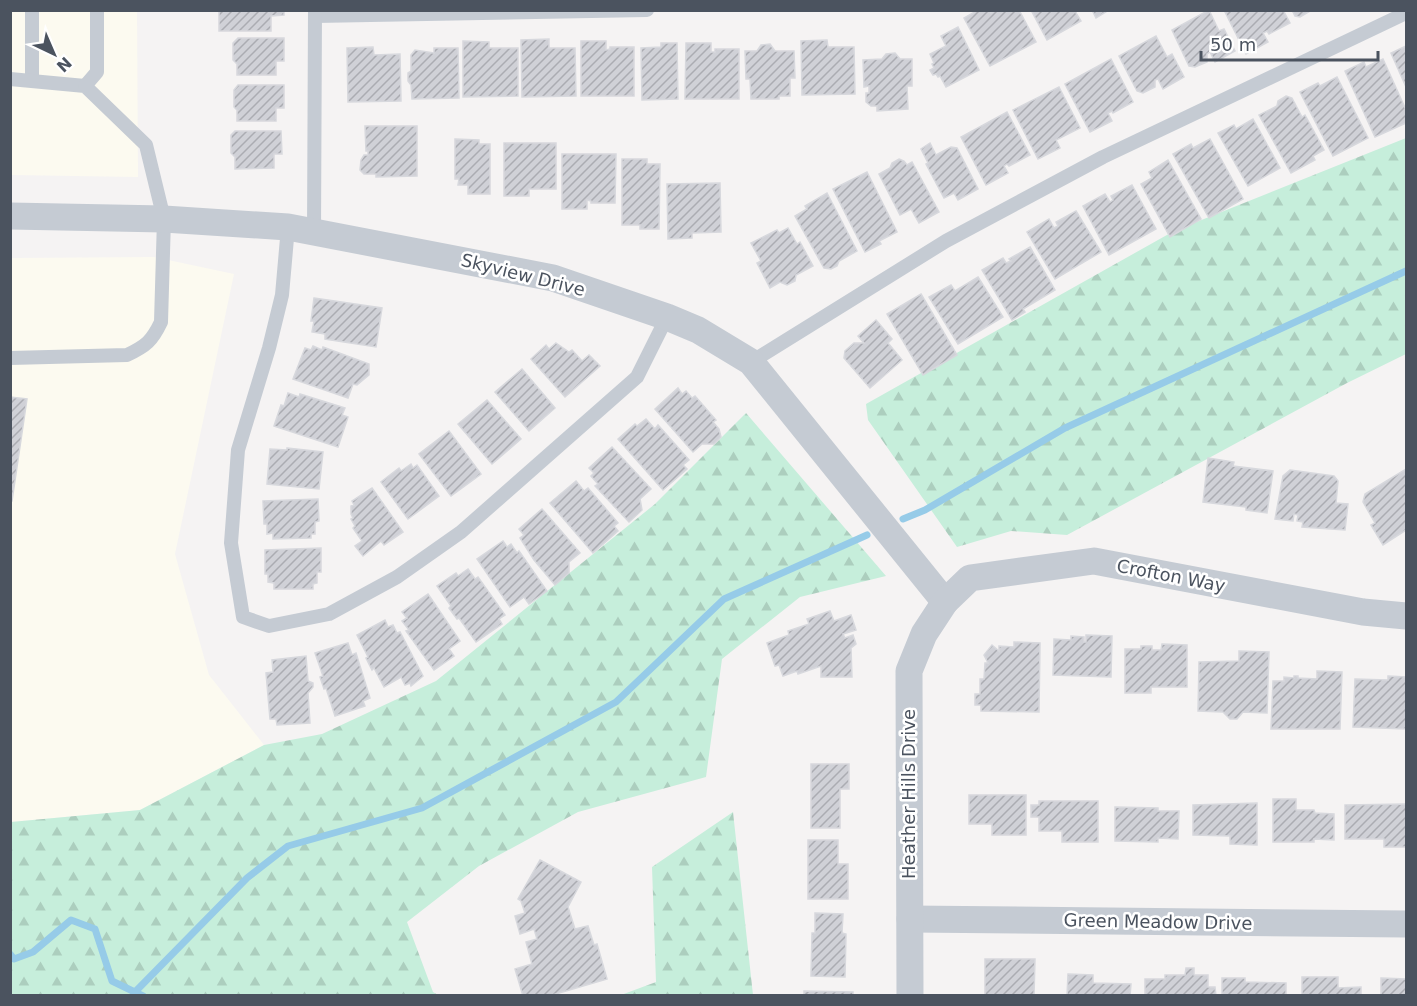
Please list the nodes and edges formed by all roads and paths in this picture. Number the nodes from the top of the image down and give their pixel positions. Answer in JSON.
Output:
{"nodes":[{"id":1,"x":32,"y":10,"type":"edge"},
{"id":2,"x":97,"y":10,"type":"edge"},
{"id":3,"x":647,"y":10,"type":"edge"},
{"id":4,"x":315,"y":13,"type":"edge"},
{"id":5,"x":1407,"y":13,"type":"edge"},
{"id":6,"x":10,"y":79,"type":"edge"},
{"id":7,"x":32,"y":80,"type":"junction"},
{"id":8,"x":85,"y":86,"type":"junction"},
{"id":9,"x":10,"y":216,"type":"edge"},
{"id":10,"x":164,"y":219,"type":"junction"},
{"id":11,"x":301,"y":230,"type":"junction"},
{"id":12,"x":667,"y":316,"type":"junction"},
{"id":13,"x":10,"y":358,"type":"edge"},
{"id":14,"x":751,"y":362,"type":"junction"},
{"id":15,"x":945,"y":602,"type":"junction"},
{"id":16,"x":1407,"y":616,"type":"edge"},
{"id":17,"x":910,"y":919,"type":"junction"},
{"id":18,"x":1407,"y":924,"type":"edge"},
{"id":19,"x":910,"y":996,"type":"edge"}],
"edges":[{"from":1,"to":7,"type":"lane"},
{"from":2,"to":8,"type":"lane"},
{"from":3,"to":4,"type":"lane"},
{"from":4,"to":11,"type":"lane"},
{"from":5,"to":14,"type":"lane"},
{"from":6,"to":7,"type":"lane"},
{"from":7,"to":8,"type":"lane"},
{"from":8,"to":10,"type":"lane"},
{"from":9,"to":10,"type":"street","name":"Skyview Drive"},
{"from":10,"to":11,"type":"street","name":"Skyview Drive"},
{"from":10,"to":13,"type":"lane"},
{"from":11,"to":12,"type":"street","name":"Skyview Drive"},
{"from":11,"to":12,"type":"lane"},
{"from":12,"to":14,"type":"street","name":"Skyview Drive"},
{"from":14,"to":15,"type":"street","name":"Skyview Drive"},
{"from":15,"to":16,"type":"street","name":"Crofton Way"},
{"from":15,"to":17,"type":"street","name":"Heather Hills Drive"},
{"from":17,"to":18,"type":"street","name":"Green Meadow Drive"},
{"from":17,"to":19,"type":"street","name":"Heather Hills Drive"}]}
